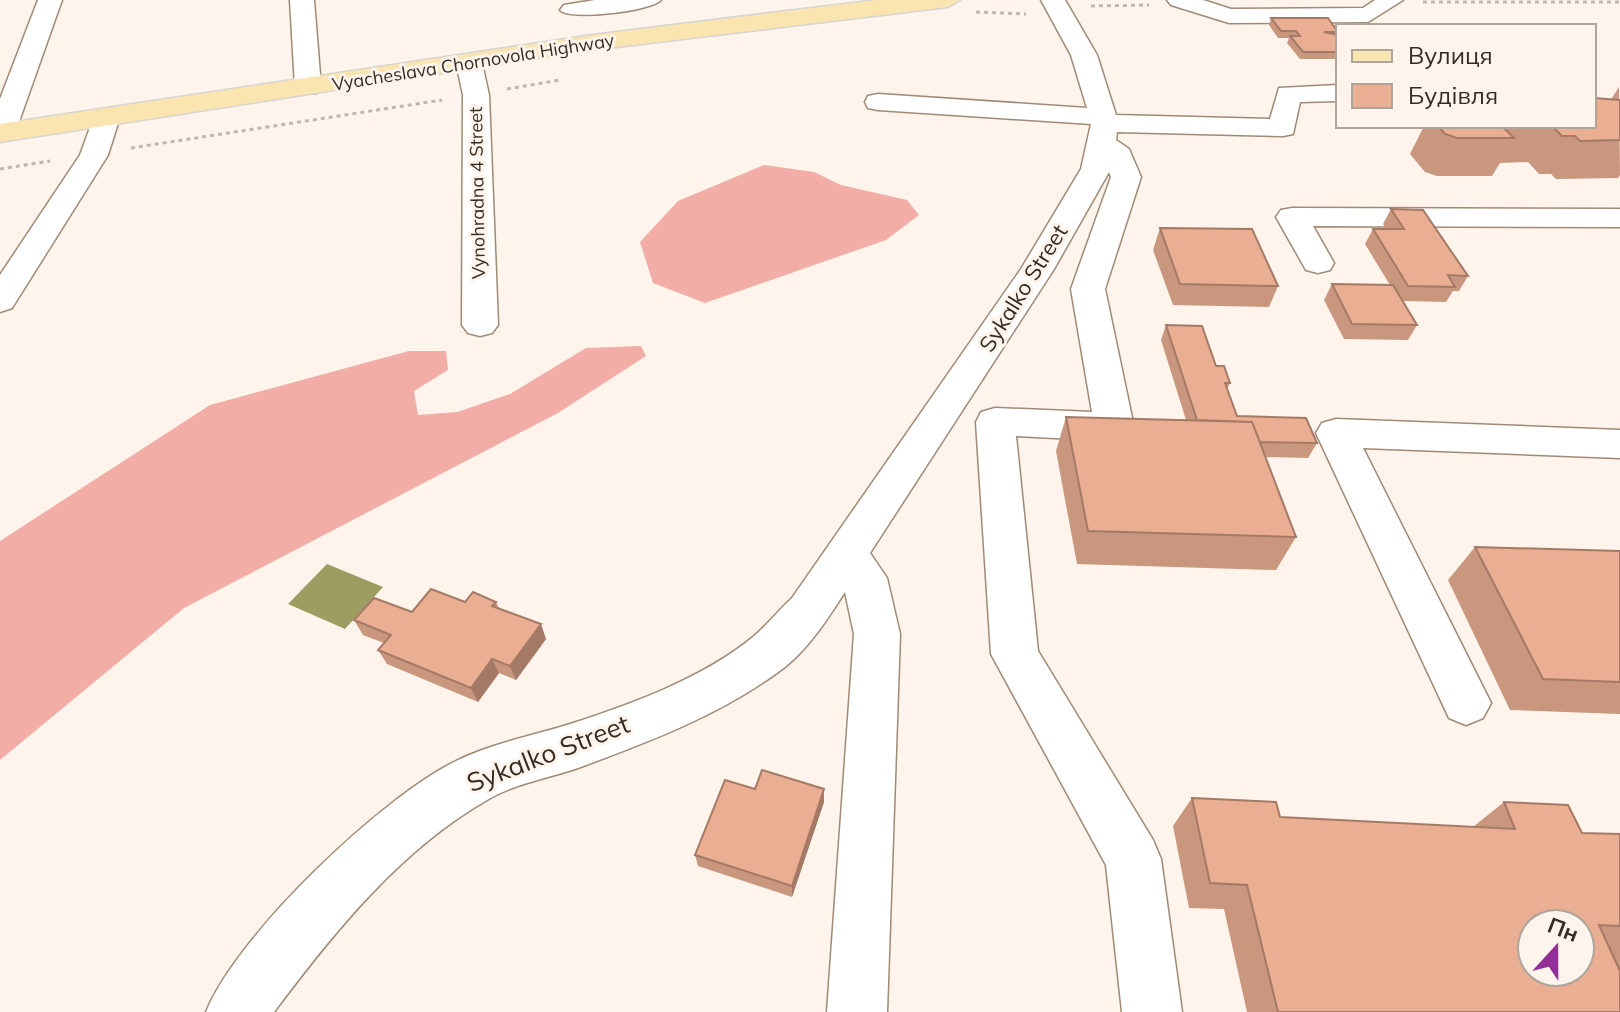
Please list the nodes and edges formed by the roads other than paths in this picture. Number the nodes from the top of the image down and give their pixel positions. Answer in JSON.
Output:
{"nodes":[{"id":1,"x":50,"y":0,"type":"edge"},
{"id":2,"x":302,"y":0,"type":"edge"},
{"id":3,"x":649,"y":0,"type":"edge"},
{"id":4,"x":948,"y":0,"type":"edge"},
{"id":5,"x":1053,"y":0,"type":"edge"},
{"id":6,"x":1179,"y":0,"type":"edge"},
{"id":7,"x":1391,"y":0,"type":"edge"},
{"id":8,"x":570,"y":5,"type":"edge"},
{"id":9,"x":588,"y":45,"type":"junction"},
{"id":10,"x":469,"y":63,"type":"junction"},
{"id":11,"x":308,"y":87,"type":"junction"},
{"id":12,"x":1336,"y":93,"type":"edge"},
{"id":13,"x":878,"y":102,"type":"dead end"},
{"id":14,"x":106,"y":117,"type":"junction"},
{"id":15,"x":1103,"y":128,"type":"junction"},
{"id":16,"x":0,"y":133,"type":"edge"},
{"id":17,"x":1620,"y":218,"type":"edge"},
{"id":18,"x":1318,"y":263,"type":"dead end"},
{"id":19,"x":0,"y":301,"type":"edge"},
{"id":20,"x":480,"y":325,"type":"dead end"},
{"id":21,"x":1620,"y":444,"type":"edge"},
{"id":22,"x":847,"y":557,"type":"junction"},
{"id":23,"x":1466,"y":703,"type":"dead end"},
{"id":24,"x":236,"y":1012,"type":"edge"},
{"id":25,"x":857,"y":1012,"type":"edge"},
{"id":26,"x":1152,"y":1012,"type":"edge"}],
"edges":[{"from":1,"to":16,"type":"street"},
{"from":2,"to":11,"type":"street"},
{"from":3,"to":8,"type":"street"},
{"from":4,"to":9,"type":"main road","name":"Vyacheslava Chornovola Highway"},
{"from":5,"to":15,"type":"street"},
{"from":6,"to":7,"type":"street"},
{"from":8,"to":9,"type":"street"},
{"from":9,"to":10,"type":"main road","name":"Vyacheslava Chornovola Highway"},
{"from":10,"to":11,"type":"main road","name":"Vyacheslava Chornovola Highway"},
{"from":10,"to":20,"type":"street","name":"Vynohradna 4 Street"},
{"from":11,"to":14,"type":"main road","name":"Vyacheslava Chornovola Highway"},
{"from":12,"to":15,"type":"street"},
{"from":13,"to":15,"type":"street"},
{"from":14,"to":16,"type":"main road","name":"Vyacheslava Chornovola Highway"},
{"from":14,"to":19,"type":"street"},
{"from":15,"to":22,"type":"street","name":"Sykalko Street"},
{"from":15,"to":26,"type":"street"},
{"from":17,"to":18,"type":"street"},
{"from":21,"to":23,"type":"street"},
{"from":22,"to":24,"type":"street","name":"Sykalko Street"},
{"from":22,"to":25,"type":"street"}]}
